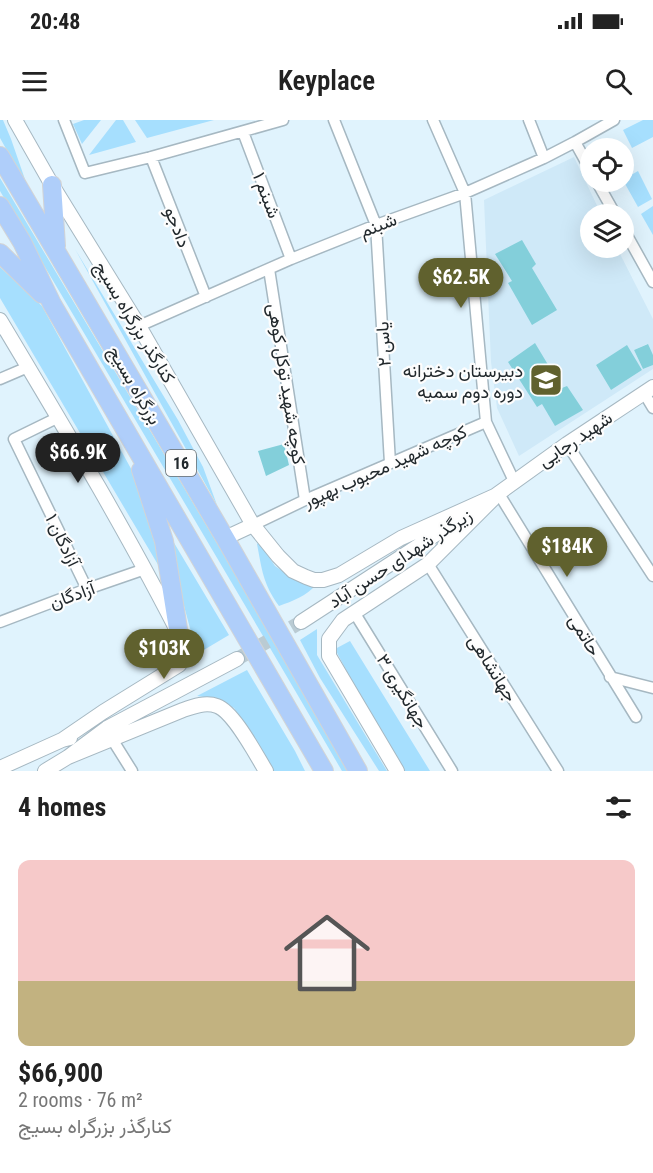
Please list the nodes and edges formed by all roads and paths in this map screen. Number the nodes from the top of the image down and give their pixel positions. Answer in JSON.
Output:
{"nodes":[{"id":1,"x":15,"y":120,"type":"edge"},
{"id":2,"x":64,"y":120,"type":"edge"},
{"id":3,"x":283,"y":120,"type":"edge"},
{"id":4,"x":334,"y":120,"type":"edge"},
{"id":5,"x":433,"y":120,"type":"edge"},
{"id":6,"x":529,"y":120,"type":"edge"},
{"id":7,"x":614,"y":120,"type":"edge"},
{"id":8,"x":243,"y":132,"type":"junction"},
{"id":9,"x":575,"y":142,"type":"junction"},
{"id":10,"x":580,"y":151,"type":"edge"},
{"id":11,"x":0,"y":156,"type":"edge"},
{"id":12,"x":151,"y":158,"type":"junction"},
{"id":13,"x":544,"y":158,"type":"junction"},
{"id":14,"x":51,"y":185,"type":"junction"},
{"id":15,"x":465,"y":193,"type":"junction"},
{"id":16,"x":0,"y":206,"type":"edge"},
{"id":17,"x":376,"y":225,"type":"junction"},
{"id":18,"x":634,"y":248,"type":"edge"},
{"id":19,"x":57,"y":251,"type":"junction"},
{"id":20,"x":0,"y":253,"type":"edge"},
{"id":21,"x":291,"y":259,"type":"junction"},
{"id":22,"x":268,"y":269,"type":"junction"},
{"id":23,"x":653,"y":282,"type":"edge"},
{"id":24,"x":206,"y":297,"type":"junction"},
{"id":25,"x":52,"y":304,"type":"junction"},
{"id":26,"x":0,"y":320,"type":"edge"},
{"id":27,"x":139,"y":326,"type":"junction"},
{"id":28,"x":28,"y":367,"type":"junction"},
{"id":29,"x":0,"y":379,"type":"edge"},
{"id":30,"x":648,"y":390,"type":"edge"},
{"id":31,"x":653,"y":408,"type":"edge"},
{"id":32,"x":58,"y":417,"type":"junction"},
{"id":33,"x":486,"y":422,"type":"junction"},
{"id":34,"x":130,"y":437,"type":"junction"},
{"id":35,"x":567,"y":444,"type":"junction"},
{"id":36,"x":390,"y":463,"type":"junction"},
{"id":37,"x":514,"y":481,"type":"junction"},
{"id":38,"x":498,"y":494,"type":"junction"},
{"id":39,"x":305,"y":500,"type":"junction"},
{"id":40,"x":253,"y":525,"type":"junction"},
{"id":41,"x":225,"y":538,"type":"junction"},
{"id":42,"x":428,"y":564,"type":"junction"},
{"id":43,"x":145,"y":569,"type":"junction"},
{"id":44,"x":653,"y":576,"type":"edge"},
{"id":45,"x":87,"y":589,"type":"junction"},
{"id":46,"x":354,"y":612,"type":"junction"},
{"id":47,"x":0,"y":622,"type":"edge"},
{"id":48,"x":301,"y":622,"type":"tunnel mouth"},
{"id":49,"x":179,"y":635,"type":"junction"},
{"id":50,"x":237,"y":659,"type":"tunnel mouth"},
{"id":51,"x":610,"y":678,"type":"junction"},
{"id":52,"x":653,"y":688,"type":"edge"},
{"id":53,"x":636,"y":717,"type":"dead end"},
{"id":54,"x":110,"y":733,"type":"junction"},
{"id":55,"x":62,"y":740,"type":"junction"},
{"id":56,"x":0,"y":768,"type":"edge"},
{"id":57,"x":357,"y":768,"type":"edge"},
{"id":58,"x":45,"y":771,"type":"edge"},
{"id":59,"x":132,"y":771,"type":"edge"},
{"id":60,"x":266,"y":771,"type":"edge"},
{"id":61,"x":324,"y":771,"type":"edge"},
{"id":62,"x":397,"y":771,"type":"edge"},
{"id":63,"x":452,"y":771,"type":"edge"},
{"id":64,"x":558,"y":771,"type":"edge"}],
"edges":[{"from":1,"to":14,"type":"street","name":"کنارگذر بزرگراه بسیج"},
{"from":2,"to":12,"type":"street"},
{"from":3,"to":8,"type":"street"},
{"from":4,"to":17,"type":"street","name":"یاس ۲"},
{"from":5,"to":15,"type":"street"},
{"from":6,"to":13,"type":"street"},
{"from":7,"to":9,"type":"street","name":"شبنم"},
{"from":8,"to":12,"type":"street"},
{"from":8,"to":21,"type":"street","name":"شبنم ۱"},
{"from":9,"to":10,"type":"street"},
{"from":9,"to":13,"type":"street","name":"شبنم"},
{"from":11,"to":19,"type":"highway","name":"بزرگراه بسیج","number":"16"},
{"from":12,"to":24,"type":"street","name":"دادجو"},
{"from":13,"to":15,"type":"street","name":"شبنم"},
{"from":14,"to":19,"type":"highway"},
{"from":14,"to":27,"type":"street","name":"کنارگذر بزرگراه بسیج"},
{"from":15,"to":17,"type":"street","name":"شبنم"},
{"from":15,"to":33,"type":"street"},
{"from":16,"to":25,"type":"highway","name":"بزرگراه بسیج","number":"16"},
{"from":17,"to":21,"type":"street","name":"شبنم"},
{"from":17,"to":36,"type":"street","name":"یاس ۲"},
{"from":18,"to":23,"type":"street"},
{"from":19,"to":41,"type":"highway","name":"بزرگراه بسیج","number":"16"},
{"from":20,"to":25,"type":"highway"},
{"from":21,"to":22,"type":"street","name":"شبنم"},
{"from":22,"to":24,"type":"street","name":"شبنم"},
{"from":22,"to":39,"type":"street","name":"کوچه شهید توکل کوهی"},
{"from":24,"to":27,"type":"street","name":"شبنم"},
{"from":25,"to":34,"type":"highway","name":"بزرگراه بسیج","number":"16"},
{"from":26,"to":28,"type":"street"},
{"from":27,"to":40,"type":"street","name":"کنارگذر بزرگراه بسیج"},
{"from":28,"to":29,"type":"street"},
{"from":28,"to":32,"type":"street"},
{"from":30,"to":31,"type":"street"},
{"from":30,"to":35,"type":"street","name":"شهید رجایی"},
{"from":32,"to":43,"type":"street"},
{"from":32,"to":45,"type":"street","name":"آزادگان ۱"},
{"from":33,"to":36,"type":"street","name":"کوچه شهید محبوب بهپور"},
{"from":33,"to":37,"type":"street","name":"کوچه شهید محبوب بهپور"},
{"from":34,"to":49,"type":"highway"},
{"from":34,"to":61,"type":"highway","name":"بزرگراه بسیج","number":"16"},
{"from":35,"to":37,"type":"street","name":"شهید رجایی"},
{"from":35,"to":44,"type":"street"},
{"from":36,"to":39,"type":"street","name":"کوچه شهید محبوب بهپور"},
{"from":37,"to":38,"type":"street","name":"شهید رجایی"},
{"from":38,"to":40,"type":"street","name":"کنارگذر بزرگراه بسیج"},
{"from":38,"to":42,"type":"street"},
{"from":38,"to":48,"type":"street","name":"زیرگذر شهدای حسن آباد"},
{"from":38,"to":51,"type":"street","name":"حاتمی"},
{"from":39,"to":40,"type":"street","name":"کوچه شهید محبوب بهپور"},
{"from":40,"to":41,"type":"street","name":"کوچه شهید محبوب بهپور"},
{"from":41,"to":57,"type":"highway","name":"بزرگراه بسیج","number":"16"},
{"from":42,"to":46,"type":"street"},
{"from":42,"to":64,"type":"street","name":"جهانشاهی"},
{"from":43,"to":45,"type":"street","name":"آزادگان"},
{"from":43,"to":49,"type":"street"},
{"from":45,"to":47,"type":"street","name":"آزادگان"},
{"from":46,"to":62,"type":"street"},
{"from":46,"to":63,"type":"street","name":"جهانگیری ۳"},
{"from":49,"to":55,"type":"street"},
{"from":50,"to":54,"type":"street"},
{"from":51,"to":52,"type":"street"},
{"from":51,"to":53,"type":"street","name":"حاتمی"},
{"from":54,"to":55,"type":"street"},
{"from":54,"to":58,"type":"street"},
{"from":54,"to":59,"type":"street"},
{"from":54,"to":60,"type":"street"},
{"from":55,"to":56,"type":"street"}]}
